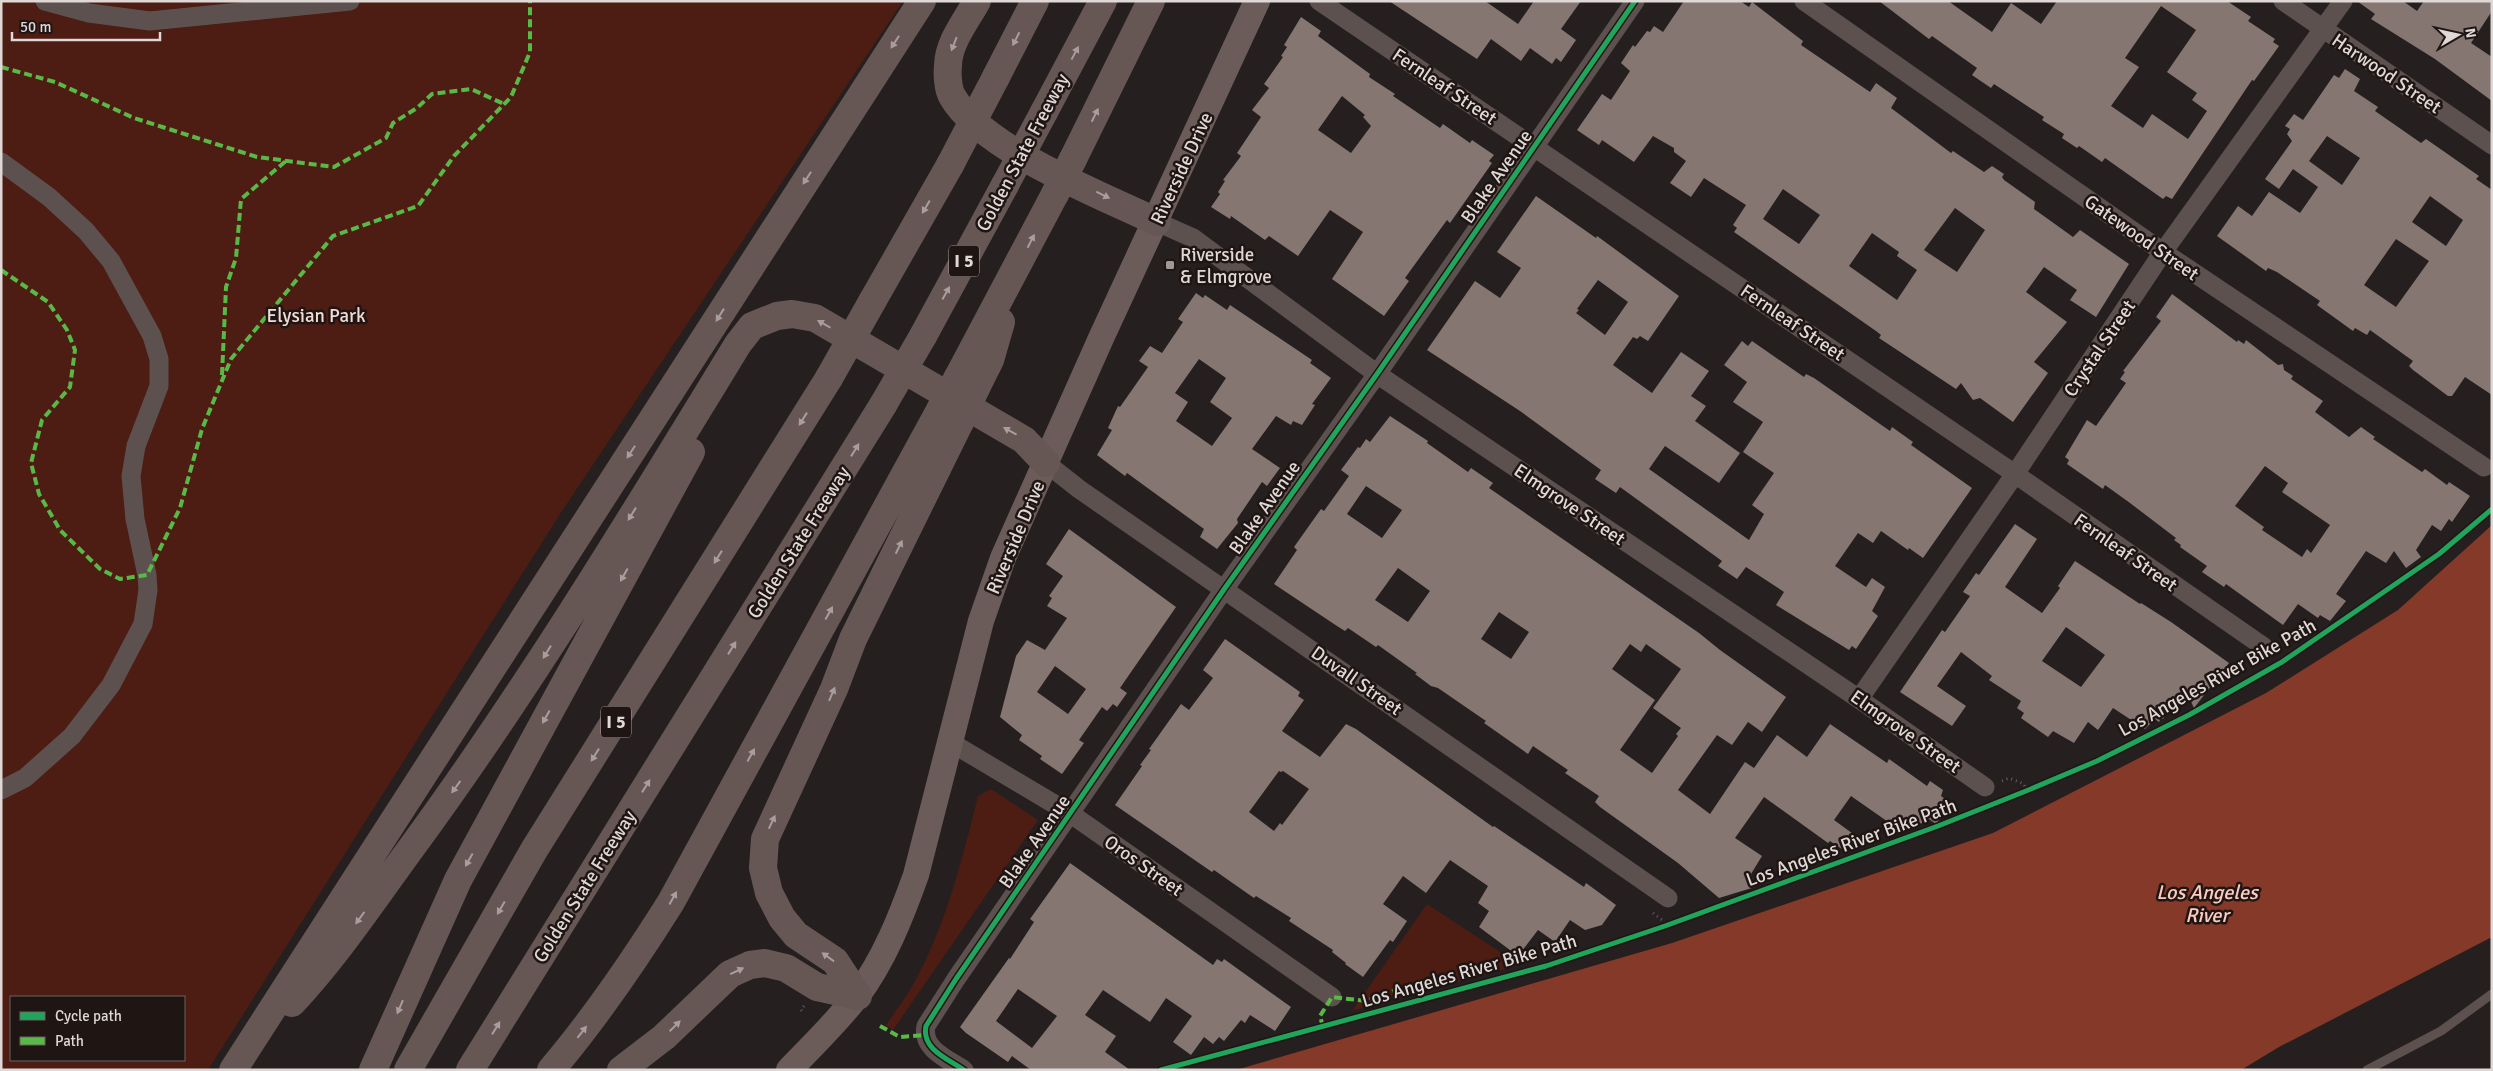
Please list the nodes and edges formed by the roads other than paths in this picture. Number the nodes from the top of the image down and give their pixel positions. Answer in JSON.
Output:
{"nodes":[{"id":1,"x":45,"y":1,"type":"edge"},
{"id":2,"x":350,"y":1,"type":"edge"},
{"id":3,"x":922,"y":1,"type":"edge"},
{"id":4,"x":977,"y":1,"type":"edge"},
{"id":5,"x":1035,"y":1,"type":"edge"},
{"id":6,"x":1103,"y":1,"type":"edge"},
{"id":7,"x":1151,"y":1,"type":"edge"},
{"id":8,"x":1256,"y":1,"type":"edge"},
{"id":9,"x":1319,"y":1,"type":"edge"},
{"id":10,"x":1635,"y":1,"type":"edge"},
{"id":11,"x":1804,"y":1,"type":"edge"},
{"id":12,"x":2283,"y":1,"type":"edge"},
{"id":13,"x":2343,"y":1,"type":"edge"},
{"id":14,"x":2323,"y":29,"type":"junction"},
{"id":15,"x":2492,"y":145,"type":"edge"},
{"id":16,"x":1535,"y":146,"type":"junction"},
{"id":17,"x":1,"y":162,"type":"edge"},
{"id":18,"x":1157,"y":222,"type":"junction"},
{"id":19,"x":2163,"y":252,"type":"junction"},
{"id":20,"x":769,"y":320,"type":"junction"},
{"id":21,"x":1377,"y":374,"type":"junction"},
{"id":22,"x":950,"y":416,"type":"junction"},
{"id":23,"x":1046,"y":463,"type":"junction"},
{"id":24,"x":2484,"y":467,"type":"dead end"},
{"id":25,"x":2015,"y":474,"type":"junction"},
{"id":26,"x":1225,"y":588,"type":"junction"},
{"id":27,"x":2264,"y":647,"type":"dead end"},
{"id":28,"x":1859,"y":698,"type":"junction"},
{"id":29,"x":950,"y":742,"type":"junction"},
{"id":30,"x":1985,"y":787,"type":"road end"},
{"id":31,"x":1,"y":790,"type":"edge"},
{"id":32,"x":1071,"y":814,"type":"junction"},
{"id":33,"x":1668,"y":898,"type":"dead end"},
{"id":34,"x":2492,"y":994,"type":"edge"},
{"id":35,"x":858,"y":996,"type":"junction"},
{"id":36,"x":1332,"y":997,"type":"dead end"},
{"id":37,"x":238,"y":1063,"type":"edge"},
{"id":38,"x":408,"y":1069,"type":"edge"},
{"id":39,"x":372,"y":1070,"type":"edge"},
{"id":40,"x":470,"y":1070,"type":"edge"},
{"id":41,"x":550,"y":1070,"type":"edge"},
{"id":42,"x":622,"y":1070,"type":"edge"},
{"id":43,"x":789,"y":1070,"type":"edge"},
{"id":44,"x":964,"y":1070,"type":"edge"},
{"id":45,"x":2367,"y":1070,"type":"edge"}],
"edges":[{"from":1,"to":2,"type":"street"},
{"from":3,"to":37,"type":"highway","one_way":true},
{"from":4,"to":18,"type":"highway","one_way":true},
{"from":5,"to":38,"type":"highway","number":"I 5","one_way":true,"bridge":true},
{"from":40,"to":6,"type":"highway","name":"Golden State Freeway","number":"I 5","one_way":true,"bridge":true},
{"from":22,"to":7,"type":"highway","one_way":true,"bridge":true},
{"from":8,"to":18,"type":"main road","name":"Riverside Drive"},
{"from":9,"to":16,"type":"street","name":"Fernleaf Street"},
{"from":10,"to":16,"type":"street","name":"Blake Avenue"},
{"from":11,"to":19,"type":"street","name":"Gatewood Street"},
{"from":12,"to":14,"type":"street","name":"Harwood Street"},
{"from":13,"to":14,"type":"street","name":"Crystal Street"},
{"from":14,"to":15,"type":"street","name":"Harwood Street"},
{"from":14,"to":19,"type":"street","name":"Crystal Street"},
{"from":16,"to":21,"type":"street","name":"Blake Avenue"},
{"from":16,"to":25,"type":"street","name":"Fernleaf Street"},
{"from":17,"to":31,"type":"street"},
{"from":18,"to":21,"type":"street","name":"Elmgrove Street"},
{"from":18,"to":23,"type":"main road","name":"Riverside Drive"},
{"from":19,"to":24,"type":"street","name":"Gatewood Street"},
{"from":19,"to":25,"type":"street","name":"Crystal Street"},
{"from":23,"to":20,"type":"highway","one_way":true},
{"from":20,"to":37,"type":"highway","one_way":true},
{"from":20,"to":39,"type":"highway","one_way":true},
{"from":21,"to":26,"type":"street","name":"Blake Avenue"},
{"from":21,"to":28,"type":"street","name":"Elmgrove Street"},
{"from":35,"to":22,"type":"highway","one_way":true},
{"from":41,"to":22,"type":"highway","one_way":true},
{"from":23,"to":26,"type":"street","name":"Duvall Street"},
{"from":23,"to":29,"type":"main road","name":"Riverside Drive"},
{"from":25,"to":27,"type":"street","name":"Fernleaf Street"},
{"from":25,"to":28,"type":"street","name":"Crystal Street"},
{"from":26,"to":32,"type":"street","name":"Blake Avenue"},
{"from":26,"to":33,"type":"street","name":"Duvall Street"},
{"from":28,"to":30,"type":"street","name":"Elmgrove Street"},
{"from":29,"to":32,"type":"street","name":"Oros Street"},
{"from":29,"to":35,"type":"main road","name":"Riverside Drive"},
{"from":32,"to":36,"type":"street","name":"Oros Street"},
{"from":32,"to":44,"type":"street","name":"Blake Avenue"},
{"from":34,"to":45,"type":"lane"},
{"from":42,"to":35,"type":"highway","one_way":true},
{"from":35,"to":43,"type":"main road","name":"Riverside Drive"}]}
